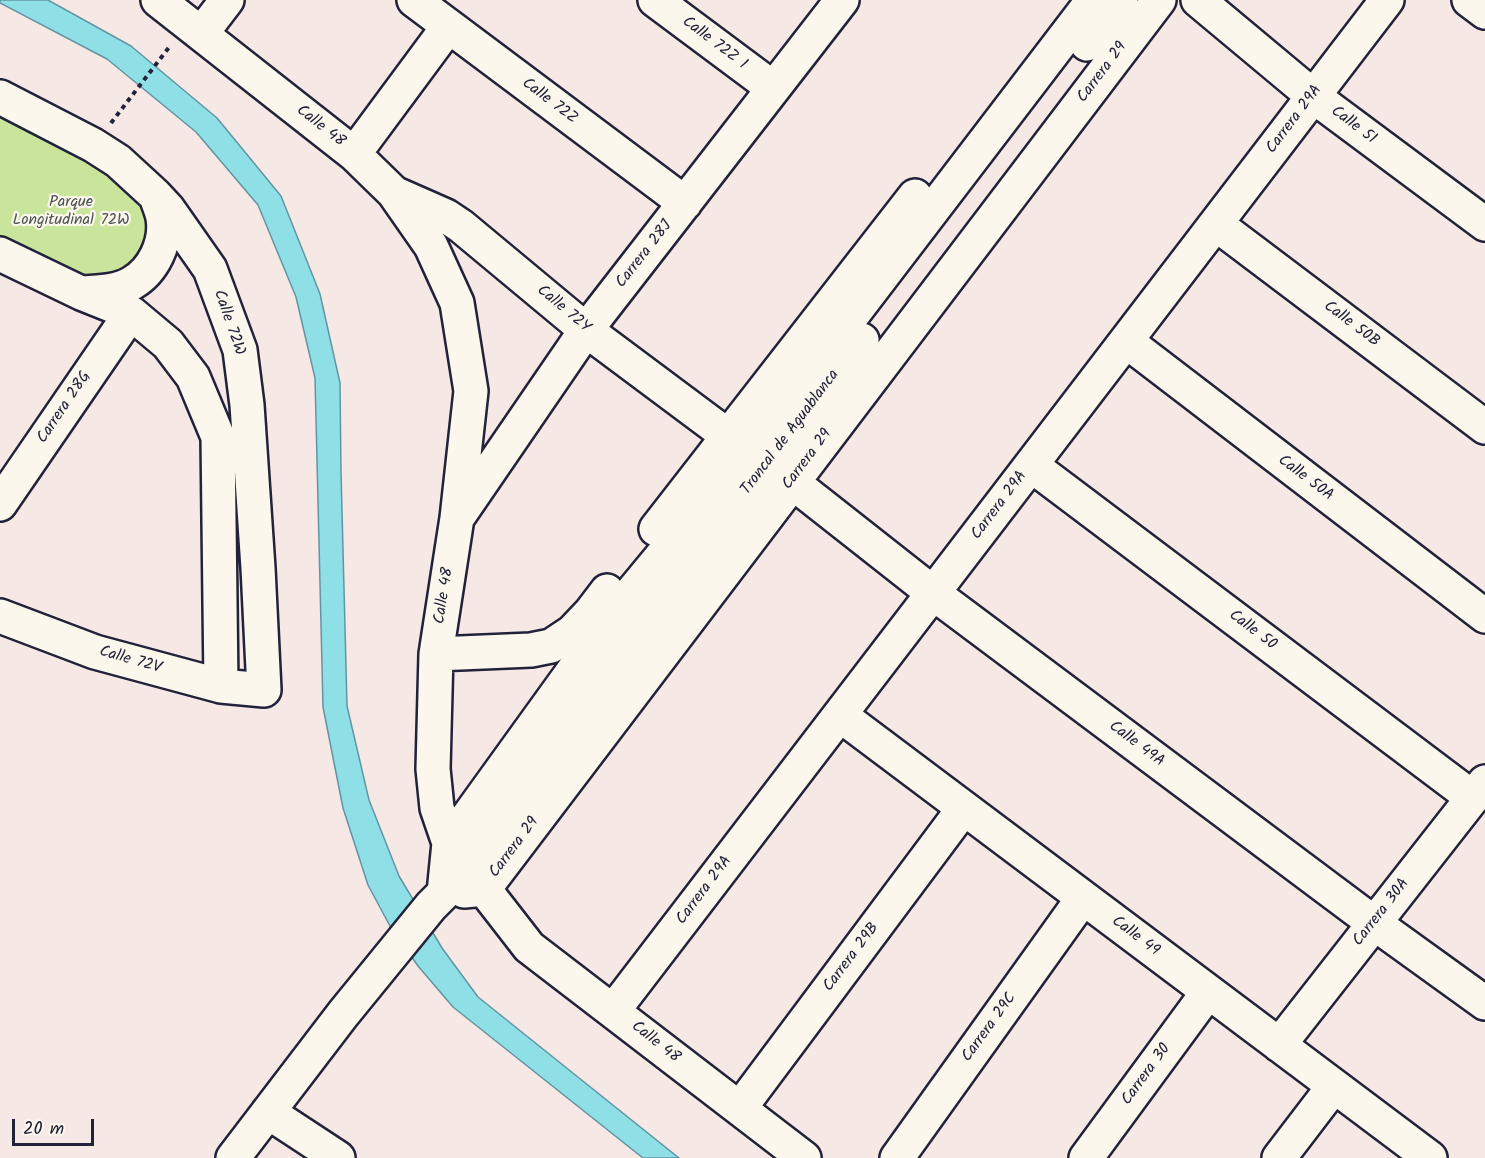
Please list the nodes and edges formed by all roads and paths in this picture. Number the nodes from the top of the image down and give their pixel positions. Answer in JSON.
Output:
{"nodes":[{"id":1,"x":158,"y":0,"type":"edge"},
{"id":2,"x":227,"y":0,"type":"edge"},
{"id":3,"x":414,"y":0,"type":"edge"},
{"id":4,"x":655,"y":0,"type":"edge"},
{"id":5,"x":842,"y":0,"type":"edge"},
{"id":6,"x":1067,"y":0,"type":"edge"},
{"id":7,"x":1093,"y":0,"type":"edge"},
{"id":8,"x":1120,"y":0,"type":"edge"},
{"id":9,"x":1158,"y":0,"type":"edge"},
{"id":10,"x":1198,"y":0,"type":"edge"},
{"id":11,"x":1387,"y":0,"type":"edge"},
{"id":12,"x":1469,"y":0,"type":"edge"},
{"id":13,"x":1485,"y":12,"type":"edge"},
{"id":14,"x":448,"y":27,"type":"junction"},
{"id":15,"x":201,"y":34,"type":"junction"},
{"id":16,"x":171,"y":45,"type":"dead end"},
{"id":17,"x":773,"y":88,"type":"junction"},
{"id":18,"x":1313,"y":96,"type":"junction"},
{"id":19,"x":0,"y":97,"type":"edge"},
{"id":20,"x":125,"y":105,"type":"dead end"},
{"id":21,"x":354,"y":154,"type":"junction"},
{"id":22,"x":394,"y":193,"type":"junction"},
{"id":23,"x":155,"y":195,"type":"junction"},
{"id":24,"x":685,"y":203,"type":"junction"},
{"id":25,"x":1216,"y":224,"type":"junction"},
{"id":26,"x":1485,"y":224,"type":"edge"},
{"id":27,"x":3,"y":261,"type":"edge"},
{"id":28,"x":81,"y":293,"type":"junction"},
{"id":29,"x":131,"y":313,"type":"junction"},
{"id":30,"x":586,"y":330,"type":"junction"},
{"id":31,"x":1126,"y":341,"type":"junction"},
{"id":32,"x":1485,"y":427,"type":"edge"},
{"id":33,"x":728,"y":436,"type":"junction"},
{"id":34,"x":1031,"y":465,"type":"junction"},
{"id":35,"x":792,"y":482,"type":"junction"},
{"id":36,"x":0,"y":504,"type":"edge"},
{"id":37,"x":458,"y":518,"type":"junction"},
{"id":38,"x":933,"y":593,"type":"junction"},
{"id":39,"x":0,"y":616,"type":"edge"},
{"id":40,"x":1485,"y":616,"type":"edge"},
{"id":41,"x":436,"y":654,"type":"junction"},
{"id":42,"x":221,"y":687,"type":"junction"},
{"id":43,"x":264,"y":690,"type":"joint"},
{"id":44,"x":840,"y":715,"type":"junction"},
{"id":45,"x":1479,"y":790,"type":"edge"},
{"id":46,"x":964,"y":808,"type":"junction"},
{"id":47,"x":465,"y":866,"type":"junction"},
{"id":48,"x":1083,"y":898,"type":"junction"},
{"id":49,"x":437,"y":899,"type":"junction"},
{"id":50,"x":1374,"y":924,"type":"junction"},
{"id":51,"x":1208,"y":992,"type":"junction"},
{"id":52,"x":1485,"y":1003,"type":"edge"},
{"id":53,"x":613,"y":1011,"type":"junction"},
{"id":54,"x":1279,"y":1045,"type":"junction"},
{"id":55,"x":1334,"y":1086,"type":"junction"},
{"id":56,"x":740,"y":1108,"type":"junction"},
{"id":57,"x":268,"y":1112,"type":"junction"},
{"id":58,"x":233,"y":1158,"type":"edge"},
{"id":59,"x":338,"y":1158,"type":"edge"},
{"id":60,"x":804,"y":1158,"type":"edge"},
{"id":61,"x":897,"y":1158,"type":"edge"},
{"id":62,"x":1086,"y":1158,"type":"edge"},
{"id":63,"x":1279,"y":1158,"type":"edge"},
{"id":64,"x":1430,"y":1158,"type":"edge"}],
"edges":[{"from":1,"to":15,"type":"street","name":"Calle 48"},
{"from":2,"to":15,"type":"street"},
{"from":3,"to":14,"type":"street","name":"Calle 72Z"},
{"from":4,"to":17,"type":"street","name":"Calle 72Z 1"},
{"from":5,"to":17,"type":"street","name":"Carrera 28J"},
{"from":6,"to":33,"type":"street"},
{"from":7,"to":47,"type":"street"},
{"from":8,"to":47,"type":"street","name":"Troncal de Aguablanca"},
{"from":9,"to":35,"type":"street","name":"Carrera 29"},
{"from":10,"to":18,"type":"street","name":"Calle 51"},
{"from":11,"to":18,"type":"street","name":"Carrera 29A"},
{"from":12,"to":13,"type":"street"},
{"from":14,"to":21,"type":"street"},
{"from":14,"to":24,"type":"street","name":"Calle 72Z"},
{"from":15,"to":21,"type":"street","name":"Calle 48"},
{"from":16,"to":20,"type":"path"},
{"from":17,"to":24,"type":"street","name":"Carrera 28J"},
{"from":18,"to":25,"type":"street","name":"Carrera 29A"},
{"from":18,"to":26,"type":"street","name":"Calle 51"},
{"from":19,"to":23,"type":"street","name":"Calle 72W"},
{"from":21,"to":22,"type":"street","name":"Calle 48"},
{"from":22,"to":30,"type":"street","name":"Calle 72Y"},
{"from":22,"to":37,"type":"street","name":"Calle 48"},
{"from":23,"to":28,"type":"street"},
{"from":23,"to":43,"type":"street","name":"Calle 72W"},
{"from":24,"to":30,"type":"street","name":"Carrera 28J"},
{"from":25,"to":31,"type":"street","name":"Carrera 29A"},
{"from":25,"to":32,"type":"street","name":"Calle 50B"},
{"from":27,"to":28,"type":"street"},
{"from":28,"to":29,"type":"street"},
{"from":29,"to":36,"type":"street","name":"Carrera 28G"},
{"from":29,"to":42,"type":"street"},
{"from":30,"to":33,"type":"street","name":"Calle 72Y"},
{"from":30,"to":37,"type":"street","name":"Carrera 28J"},
{"from":31,"to":34,"type":"street","name":"Carrera 29A"},
{"from":31,"to":40,"type":"street","name":"Calle 50A"},
{"from":33,"to":41,"type":"street"},
{"from":34,"to":38,"type":"street","name":"Carrera 29A"},
{"from":34,"to":45,"type":"street","name":"Calle 50"},
{"from":35,"to":38,"type":"street","name":"Calle 49A"},
{"from":35,"to":47,"type":"street","name":"Carrera 29"},
{"from":37,"to":41,"type":"street","name":"Calle 48"},
{"from":38,"to":44,"type":"street","name":"Carrera 29A"},
{"from":38,"to":50,"type":"street","name":"Calle 49A"},
{"from":39,"to":42,"type":"street","name":"Calle 72V"},
{"from":41,"to":47,"type":"street","name":"Calle 48"},
{"from":42,"to":43,"type":"street","name":"Calle 72V"},
{"from":44,"to":46,"type":"street","name":"Calle 49"},
{"from":44,"to":53,"type":"street","name":"Carrera 29A"},
{"from":45,"to":50,"type":"street","name":"Carrera 30A"},
{"from":46,"to":48,"type":"street","name":"Calle 49"},
{"from":46,"to":56,"type":"street","name":"Carrera 29B"},
{"from":47,"to":49,"type":"street"},
{"from":47,"to":49,"type":"street","name":"Carrera 29"},
{"from":47,"to":53,"type":"street","name":"Calle 48"},
{"from":48,"to":51,"type":"street","name":"Calle 49"},
{"from":48,"to":61,"type":"street","name":"Carrera 29C"},
{"from":49,"to":57,"type":"street"},
{"from":50,"to":52,"type":"street","name":"Calle 49A"},
{"from":50,"to":54,"type":"street","name":"Carrera 30A"},
{"from":51,"to":54,"type":"street","name":"Calle 49"},
{"from":51,"to":62,"type":"street","name":"Carrera 30"},
{"from":53,"to":56,"type":"street","name":"Calle 48"},
{"from":54,"to":55,"type":"street","name":"Calle 49"},
{"from":55,"to":63,"type":"street"},
{"from":55,"to":64,"type":"street","name":"Calle 49"},
{"from":56,"to":60,"type":"street","name":"Calle 48"},
{"from":57,"to":58,"type":"street"},
{"from":57,"to":59,"type":"street"}]}
